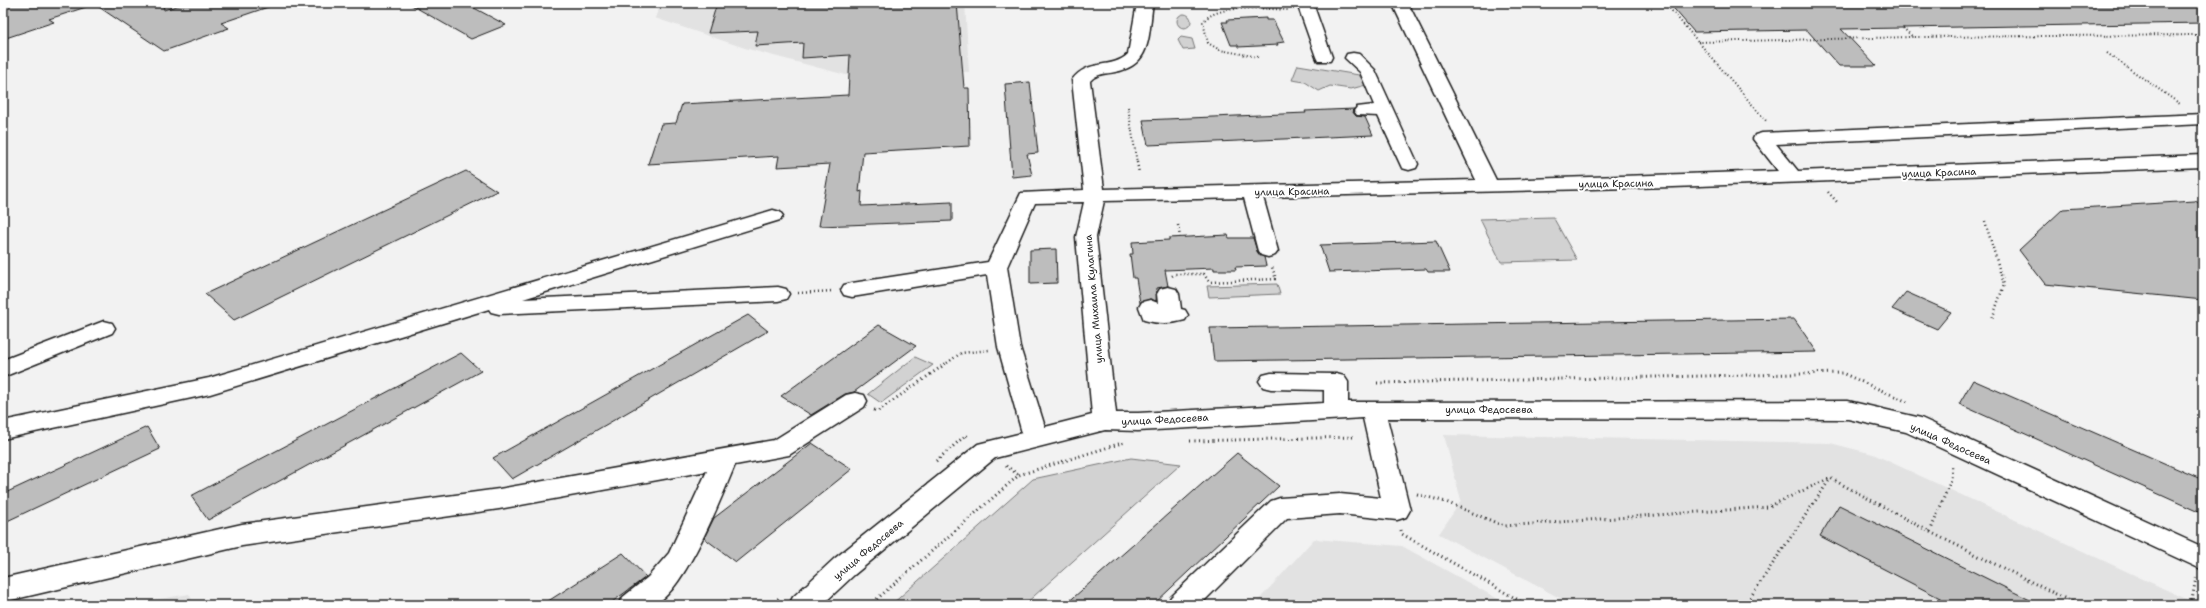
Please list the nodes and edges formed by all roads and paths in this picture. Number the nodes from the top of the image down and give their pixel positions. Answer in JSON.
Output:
{"nodes":[{"id":1,"x":1145,"y":3,"type":"edge"},
{"id":2,"x":1400,"y":3,"type":"edge"},
{"id":3,"x":1664,"y":3,"type":"edge"},
{"id":4,"x":1307,"y":9,"type":"dead end"},
{"id":5,"x":1288,"y":10,"type":"dead end"},
{"id":6,"x":1903,"y":28,"type":"dead end"},
{"id":7,"x":2203,"y":35,"type":"edge"},
{"id":8,"x":1913,"y":37,"type":"junction"},
{"id":9,"x":1698,"y":42,"type":"junction"},
{"id":10,"x":2107,"y":52,"type":"dead end"},
{"id":11,"x":1258,"y":57,"type":"dead end"},
{"id":12,"x":1324,"y":57,"type":"dead end"},
{"id":13,"x":1353,"y":58,"type":"dead end"},
{"id":14,"x":1128,"y":107,"type":"dead end"},
{"id":15,"x":1385,"y":110,"type":"junction"},
{"id":16,"x":1363,"y":111,"type":"dead end"},
{"id":17,"x":2202,"y":119,"type":"edge"},
{"id":18,"x":1781,"y":139,"type":"junction"},
{"id":19,"x":2203,"y":161,"type":"edge"},
{"id":20,"x":1409,"y":164,"type":"dead end"},
{"id":21,"x":1139,"y":173,"type":"dead end"},
{"id":22,"x":1814,"y":176,"type":"junction"},
{"id":23,"x":1793,"y":177,"type":"junction"},
{"id":24,"x":1488,"y":186,"type":"junction"},
{"id":25,"x":1252,"y":192,"type":"junction"},
{"id":26,"x":1095,"y":196,"type":"junction"},
{"id":27,"x":1837,"y":202,"type":"dead end"},
{"id":28,"x":773,"y":216,"type":"dead end"},
{"id":29,"x":1985,"y":221,"type":"dead end"},
{"id":30,"x":1178,"y":225,"type":"dead end"},
{"id":31,"x":1180,"y":237,"type":"dead end"},
{"id":32,"x":1268,"y":251,"type":"joint"},
{"id":33,"x":996,"y":267,"type":"junction"},
{"id":34,"x":852,"y":290,"type":"joint"},
{"id":35,"x":778,"y":294,"type":"joint"},
{"id":36,"x":1150,"y":307,"type":"dead end"},
{"id":37,"x":1172,"y":308,"type":"joint"},
{"id":38,"x":466,"y":309,"type":"junction"},
{"id":39,"x":1992,"y":319,"type":"dead end"},
{"id":40,"x":104,"y":328,"type":"dead end"},
{"id":41,"x":1009,"y":347,"type":"junction"},
{"id":42,"x":3,"y":369,"type":"edge"},
{"id":43,"x":1271,"y":381,"type":"dead end"},
{"id":44,"x":855,"y":401,"type":"joint"},
{"id":45,"x":1336,"y":409,"type":"junction"},
{"id":46,"x":1373,"y":409,"type":"junction"},
{"id":47,"x":1105,"y":421,"type":"junction"},
{"id":48,"x":3,"y":430,"type":"edge"},
{"id":49,"x":1356,"y":437,"type":"dead end"},
{"id":50,"x":1036,"y":439,"type":"junction"},
{"id":51,"x":1189,"y":441,"type":"dead end"},
{"id":52,"x":1133,"y":442,"type":"dead end"},
{"id":53,"x":1953,"y":443,"type":"junction"},
{"id":54,"x":726,"y":458,"type":"junction"},
{"id":55,"x":1830,"y":478,"type":"junction"},
{"id":56,"x":1394,"y":498,"type":"junction"},
{"id":57,"x":1930,"y":532,"type":"junction"},
{"id":58,"x":2201,"y":558,"type":"edge"},
{"id":59,"x":3,"y":590,"type":"edge"},
{"id":60,"x":724,"y":601,"type":"dead end"},
{"id":61,"x":633,"y":605,"type":"edge"},
{"id":62,"x":729,"y":605,"type":"edge"},
{"id":63,"x":803,"y":605,"type":"edge"},
{"id":64,"x":870,"y":605,"type":"edge"},
{"id":65,"x":1181,"y":605,"type":"edge"},
{"id":66,"x":1527,"y":605,"type":"edge"},
{"id":67,"x":1745,"y":605,"type":"edge"},
{"id":68,"x":2078,"y":605,"type":"edge"},
{"id":69,"x":2191,"y":605,"type":"edge"}],
"edges":[{"from":1,"to":26,"type":"street","name":"улица Михаила Кулагина"},
{"from":2,"to":24,"type":"street"},
{"from":3,"to":9,"type":"path"},
{"from":4,"to":12,"type":"street"},
{"from":5,"to":11,"type":"path"},
{"from":6,"to":8,"type":"path"},
{"from":7,"to":8,"type":"path"},
{"from":8,"to":9,"type":"path"},
{"from":9,"to":18,"type":"path"},
{"from":10,"to":17,"type":"path"},
{"from":13,"to":15,"type":"street"},
{"from":14,"to":21,"type":"path"},
{"from":15,"to":16,"type":"street"},
{"from":15,"to":20,"type":"street"},
{"from":17,"to":18,"type":"street"},
{"from":18,"to":23,"type":"street"},
{"from":19,"to":22,"type":"street","name":"улица Красина"},
{"from":22,"to":23,"type":"street","name":"улица Красина"},
{"from":22,"to":27,"type":"path"},
{"from":23,"to":24,"type":"street","name":"улица Красина"},
{"from":24,"to":25,"type":"street","name":"улица Красина"},
{"from":25,"to":26,"type":"street","name":"улица Красина"},
{"from":25,"to":32,"type":"street"},
{"from":26,"to":33,"type":"street","name":"улица Красина"},
{"from":26,"to":47,"type":"street","name":"улица Михаила Кулагина"},
{"from":28,"to":38,"type":"street"},
{"from":29,"to":39,"type":"path"},
{"from":30,"to":31,"type":"path"},
{"from":32,"to":37,"type":"path"},
{"from":33,"to":34,"type":"street"},
{"from":33,"to":41,"type":"street"},
{"from":34,"to":35,"type":"path"},
{"from":35,"to":38,"type":"street"},
{"from":36,"to":37,"type":"street"},
{"from":38,"to":48,"type":"street"},
{"from":40,"to":42,"type":"street"},
{"from":41,"to":44,"type":"path"},
{"from":41,"to":50,"type":"street"},
{"from":43,"to":45,"type":"street"},
{"from":44,"to":54,"type":"street"},
{"from":45,"to":46,"type":"street","name":"улица Федосеева"},
{"from":45,"to":47,"type":"street","name":"улица Федосеева"},
{"from":46,"to":53,"type":"street","name":"улица Федосеева"},
{"from":46,"to":56,"type":"street"},
{"from":47,"to":50,"type":"street","name":"улица Федосеева"},
{"from":49,"to":51,"type":"path"},
{"from":50,"to":63,"type":"street","name":"улица Федосеева"},
{"from":52,"to":64,"type":"path"},
{"from":53,"to":57,"type":"path"},
{"from":53,"to":58,"type":"street","name":"улица Федосеева"},
{"from":54,"to":59,"type":"street"},
{"from":54,"to":61,"type":"street"},
{"from":55,"to":56,"type":"path"},
{"from":55,"to":57,"type":"path"},
{"from":55,"to":67,"type":"path"},
{"from":56,"to":65,"type":"street"},
{"from":56,"to":66,"type":"path"},
{"from":57,"to":68,"type":"path"},
{"from":58,"to":69,"type":"path"},
{"from":60,"to":62,"type":"path"}]}
